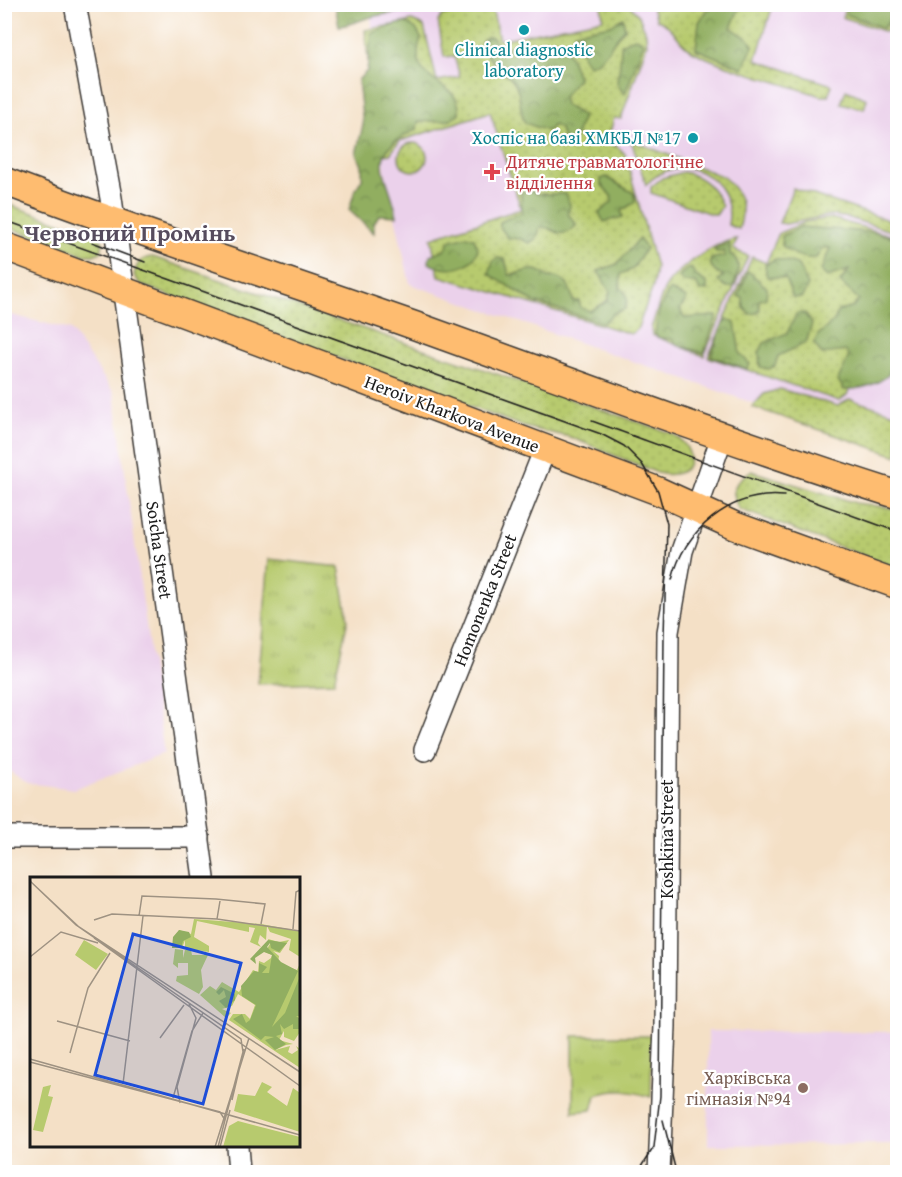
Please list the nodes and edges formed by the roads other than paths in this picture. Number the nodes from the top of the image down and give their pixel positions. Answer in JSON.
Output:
{"nodes":[{"id":1,"x":75,"y":4,"type":"edge"},
{"id":2,"x":4,"y":182,"type":"edge"},
{"id":3,"x":114,"y":222,"type":"junction"},
{"id":4,"x":4,"y":246,"type":"edge"},
{"id":5,"x":122,"y":290,"type":"junction"},
{"id":6,"x":722,"y":437,"type":"junction"},
{"id":7,"x":545,"y":449,"type":"junction"},
{"id":8,"x":897,"y":495,"type":"edge"},
{"id":9,"x":698,"y":509,"type":"junction"},
{"id":10,"x":897,"y":585,"type":"edge"},
{"id":11,"x":425,"y":750,"type":"dead end"},
{"id":12,"x":4,"y":837,"type":"edge"},
{"id":13,"x":199,"y":837,"type":"junction"},
{"id":14,"x":204,"y":877,"type":"edge"},
{"id":15,"x":237,"y":1147,"type":"edge"},
{"id":16,"x":239,"y":1173,"type":"edge"},
{"id":17,"x":659,"y":1173,"type":"edge"}],
"edges":[{"from":1,"to":3,"type":"street","name":"Soicha Street"},
{"from":2,"to":3,"type":"main road"},
{"from":3,"to":5,"type":"street","name":"Soicha Street"},
{"from":3,"to":6,"type":"main road"},
{"from":4,"to":5,"type":"main road","name":"Heroiv Kharkova Avenue"},
{"from":5,"to":7,"type":"main road","name":"Heroiv Kharkova Avenue"},
{"from":5,"to":13,"type":"street","name":"Soicha Street"},
{"from":6,"to":8,"type":"main road"},
{"from":6,"to":9,"type":"street","name":"Koshkina Street"},
{"from":7,"to":9,"type":"main road","name":"Heroiv Kharkova Avenue"},
{"from":7,"to":11,"type":"street","name":"Homonenka Street"},
{"from":9,"to":10,"type":"main road","name":"Heroiv Kharkova Avenue"},
{"from":9,"to":17,"type":"street","name":"Koshkina Street"},
{"from":12,"to":13,"type":"street"},
{"from":13,"to":14,"type":"street","name":"Soicha Street"},
{"from":15,"to":16,"type":"street"}]}
